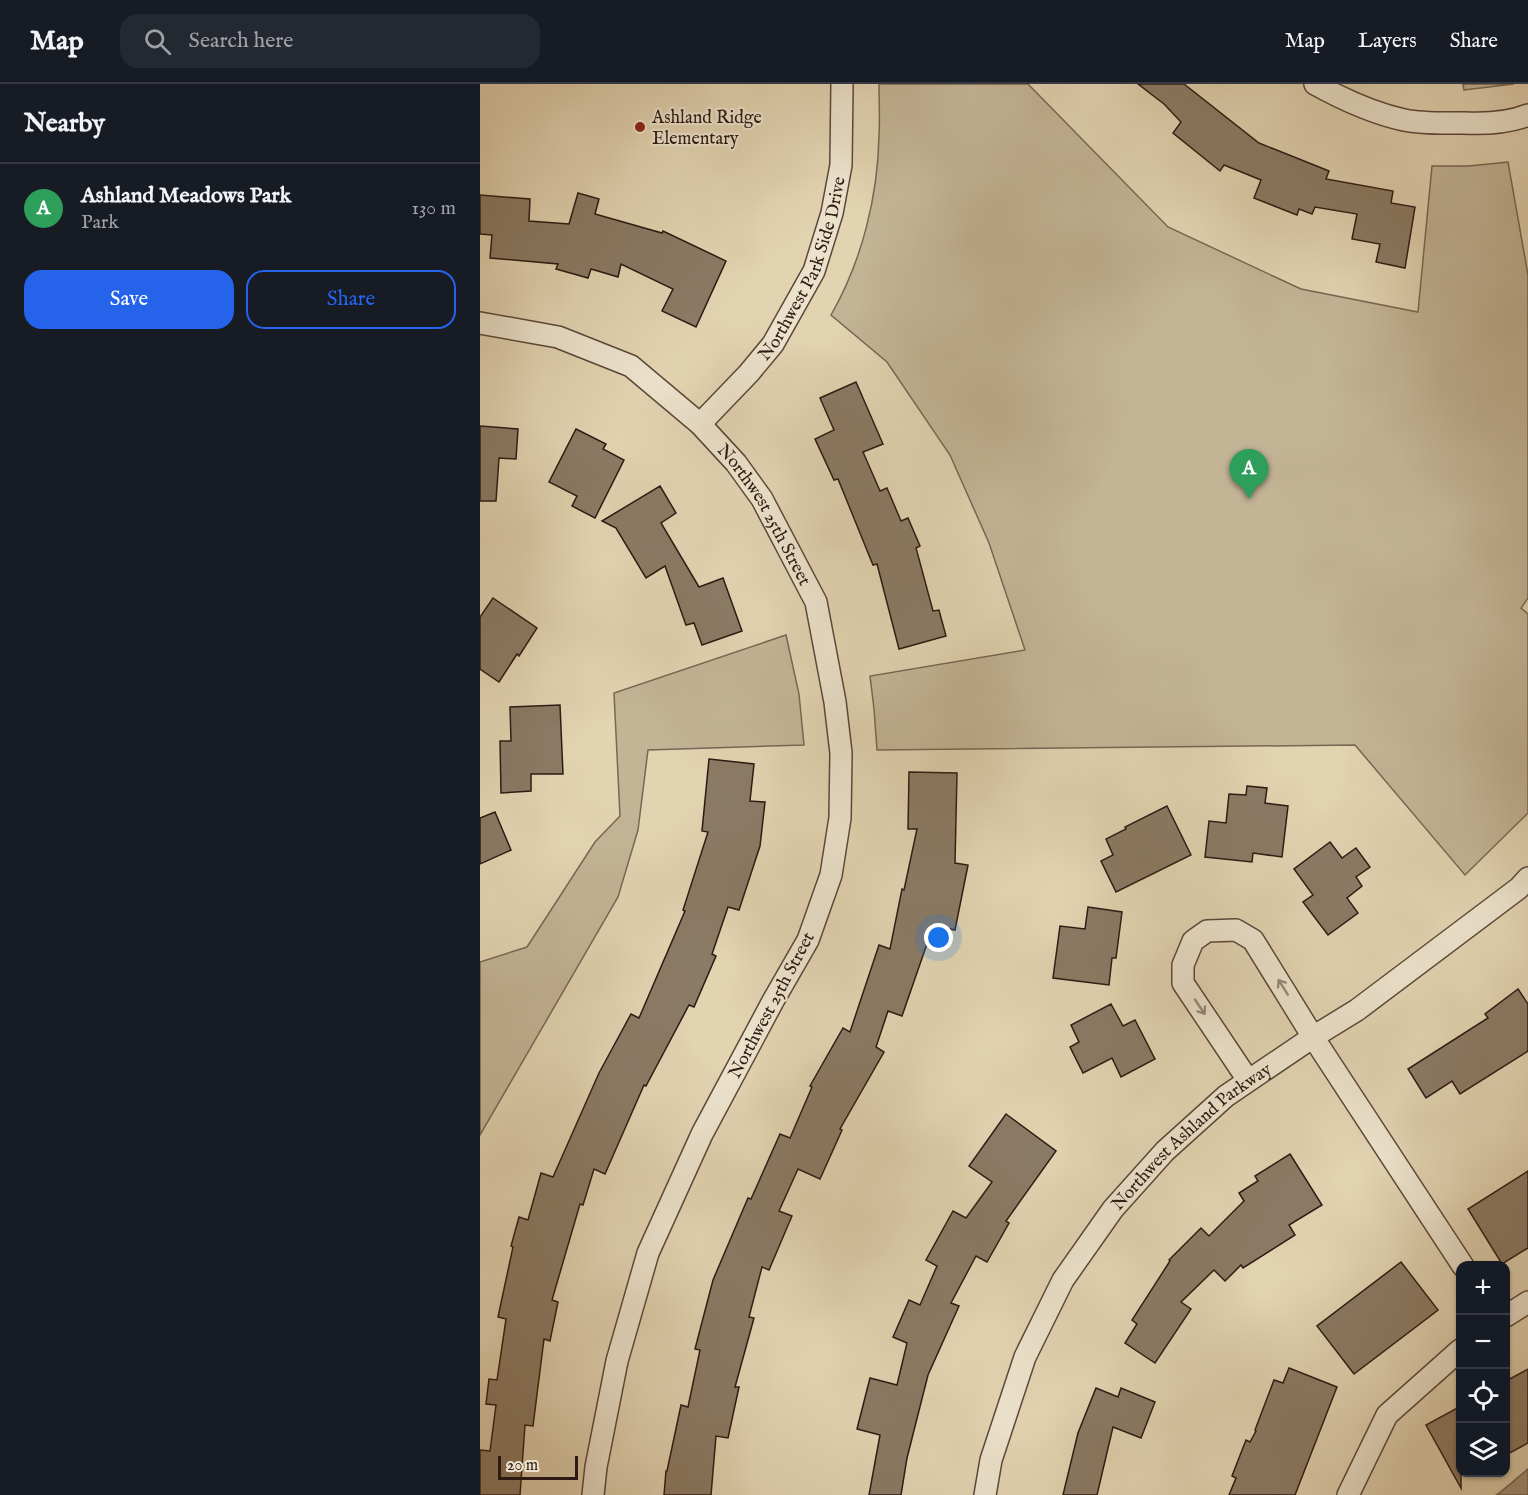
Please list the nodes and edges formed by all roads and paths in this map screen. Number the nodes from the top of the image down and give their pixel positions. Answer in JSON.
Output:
{"nodes":[{"id":1,"x":842,"y":84,"type":"edge"},
{"id":2,"x":1315,"y":84,"type":"edge"},
{"id":3,"x":1528,"y":115,"type":"edge"},
{"id":4,"x":480,"y":323,"type":"edge"},
{"id":5,"x":700,"y":424,"type":"junction"},
{"id":6,"x":1528,"y":879,"type":"edge"},
{"id":7,"x":1313,"y":1037,"type":"junction"},
{"id":8,"x":1248,"y":1080,"type":"junction"},
{"id":9,"x":1460,"y":1261,"type":"edge"},
{"id":10,"x":1528,"y":1302,"type":"edge"},
{"id":11,"x":1508,"y":1315,"type":"edge"},
{"id":12,"x":1456,"y":1354,"type":"edge"},
{"id":13,"x":593,"y":1495,"type":"edge"},
{"id":14,"x":985,"y":1495,"type":"edge"},
{"id":15,"x":1348,"y":1495,"type":"edge"}],
"edges":[{"from":1,"to":5,"type":"street","name":"Northwest Park Side Drive"},
{"from":2,"to":3,"type":"street"},
{"from":4,"to":5,"type":"street","name":"Northwest 25th Street"},
{"from":5,"to":13,"type":"street","name":"Northwest 25th Street"},
{"from":6,"to":7,"type":"street","name":"Northwest Ashland Parkway"},
{"from":7,"to":8,"type":"street","name":"Northwest Ashland Parkway"},
{"from":7,"to":8,"type":"street","one_way":true},
{"from":7,"to":9,"type":"street"},
{"from":8,"to":14,"type":"street","name":"Northwest Ashland Parkway"},
{"from":10,"to":11,"type":"street"},
{"from":12,"to":15,"type":"street"}]}
